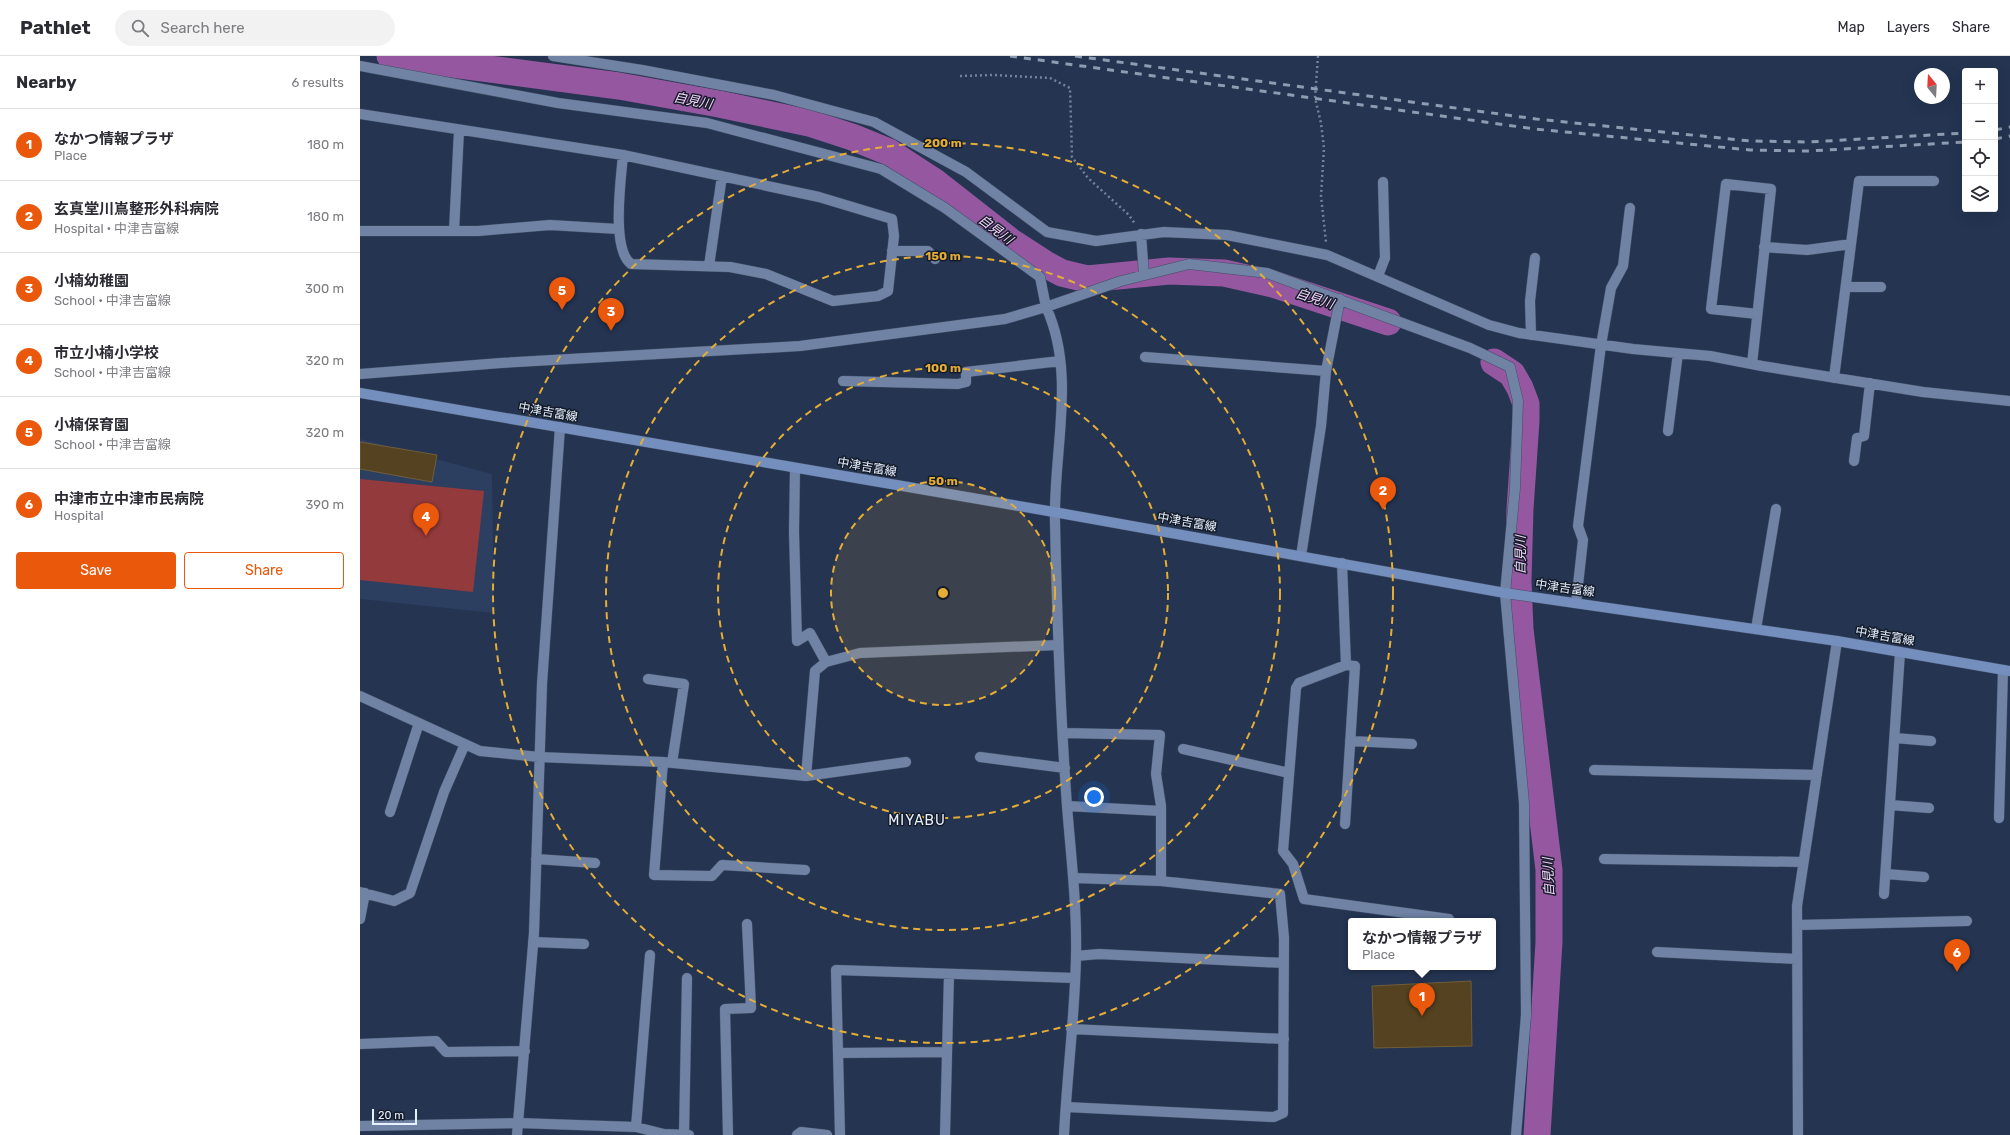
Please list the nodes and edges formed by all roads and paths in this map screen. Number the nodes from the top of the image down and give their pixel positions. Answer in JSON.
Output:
{"nodes":[{"id":1,"x":553,"y":56,"type":"edge"},
{"id":2,"x":1318,"y":56,"type":"edge"},
{"id":3,"x":360,"y":66,"type":"edge"},
{"id":4,"x":960,"y":76,"type":"dead end"},
{"id":5,"x":360,"y":114,"type":"edge"},
{"id":6,"x":459,"y":130,"type":"junction"},
{"id":7,"x":622,"y":155,"type":"junction"},
{"id":8,"x":722,"y":176,"type":"junction"},
{"id":9,"x":1934,"y":181,"type":"dead end"},
{"id":10,"x":1383,"y":182,"type":"dead end"},
{"id":11,"x":1630,"y":208,"type":"dead end"},
{"id":12,"x":618,"y":229,"type":"junction"},
{"id":13,"x":360,"y":231,"type":"edge"},
{"id":14,"x":454,"y":231,"type":"junction"},
{"id":15,"x":1141,"y":234,"type":"junction"},
{"id":16,"x":1851,"y":244,"type":"junction"},
{"id":17,"x":1764,"y":247,"type":"junction"},
{"id":18,"x":892,"y":251,"type":"junction"},
{"id":19,"x":1327,"y":255,"type":"junction"},
{"id":20,"x":935,"y":258,"type":"dead end"},
{"id":21,"x":1535,"y":258,"type":"dead end"},
{"id":22,"x":709,"y":266,"type":"junction"},
{"id":23,"x":1144,"y":275,"type":"junction"},
{"id":24,"x":1378,"y":276,"type":"junction"},
{"id":25,"x":1846,"y":287,"type":"junction"},
{"id":26,"x":1881,"y":287,"type":"dead end"},
{"id":27,"x":1340,"y":299,"type":"junction"},
{"id":28,"x":1046,"y":307,"type":"junction"},
{"id":29,"x":1757,"y":314,"type":"junction"},
{"id":30,"x":1530,"y":335,"type":"junction"},
{"id":31,"x":1601,"y":345,"type":"junction"},
{"id":32,"x":1678,"y":353,"type":"junction"},
{"id":33,"x":1145,"y":357,"type":"dead end"},
{"id":34,"x":1060,"y":361,"type":"junction"},
{"id":35,"x":1752,"y":364,"type":"junction"},
{"id":36,"x":1326,"y":371,"type":"junction"},
{"id":37,"x":360,"y":374,"type":"edge"},
{"id":38,"x":1834,"y":378,"type":"junction"},
{"id":39,"x":843,"y":381,"type":"dead end"},
{"id":40,"x":1870,"y":383,"type":"junction"},
{"id":41,"x":360,"y":393,"type":"edge"},
{"id":42,"x":2010,"y":401,"type":"edge"},
{"id":43,"x":560,"y":427,"type":"junction"},
{"id":44,"x":1668,"y":431,"type":"dead end"},
{"id":45,"x":1854,"y":461,"type":"dead end"},
{"id":46,"x":795,"y":468,"type":"junction"},
{"id":47,"x":1776,"y":509,"type":"dead end"},
{"id":48,"x":1054,"y":512,"type":"junction"},
{"id":49,"x":1300,"y":556,"type":"junction"},
{"id":50,"x":1342,"y":563,"type":"junction"},
{"id":51,"x":1504,"y":592,"type":"junction"},
{"id":52,"x":1576,"y":603,"type":"junction"},
{"id":53,"x":1756,"y":629,"type":"junction"},
{"id":54,"x":1837,"y":641,"type":"junction"},
{"id":55,"x":1058,"y":645,"type":"junction"},
{"id":56,"x":1900,"y":652,"type":"junction"},
{"id":57,"x":826,"y":662,"type":"junction"},
{"id":58,"x":1346,"y":665,"type":"junction"},
{"id":59,"x":2007,"y":671,"type":"edge"},
{"id":60,"x":648,"y":679,"type":"dead end"},
{"id":61,"x":360,"y":696,"type":"edge"},
{"id":62,"x":418,"y":723,"type":"junction"},
{"id":63,"x":1063,"y":733,"type":"junction"},
{"id":64,"x":1894,"y":738,"type":"junction"},
{"id":65,"x":1350,"y":741,"type":"junction"},
{"id":66,"x":1931,"y":741,"type":"dead end"},
{"id":67,"x":465,"y":744,"type":"junction"},
{"id":68,"x":1412,"y":744,"type":"dead end"},
{"id":69,"x":1183,"y":749,"type":"dead end"},
{"id":70,"x":539,"y":757,"type":"junction"},
{"id":71,"x":980,"y":757,"type":"dead end"},
{"id":72,"x":667,"y":762,"type":"junction"},
{"id":73,"x":906,"y":762,"type":"dead end"},
{"id":74,"x":1065,"y":768,"type":"junction"},
{"id":75,"x":1594,"y":770,"type":"dead end"},
{"id":76,"x":1289,"y":773,"type":"junction"},
{"id":77,"x":1817,"y":775,"type":"junction"},
{"id":78,"x":806,"y":776,"type":"junction"},
{"id":79,"x":1890,"y":805,"type":"junction"},
{"id":80,"x":1067,"y":806,"type":"junction"},
{"id":81,"x":1929,"y":808,"type":"dead end"},
{"id":82,"x":1161,"y":811,"type":"junction"},
{"id":83,"x":390,"y":812,"type":"dead end"},
{"id":84,"x":1999,"y":818,"type":"dead end"},
{"id":85,"x":1345,"y":824,"type":"dead end"},
{"id":86,"x":536,"y":859,"type":"junction"},
{"id":87,"x":1604,"y":859,"type":"dead end"},
{"id":88,"x":1803,"y":862,"type":"junction"},
{"id":89,"x":595,"y":863,"type":"dead end"},
{"id":90,"x":805,"y":870,"type":"dead end"},
{"id":91,"x":1886,"y":874,"type":"junction"},
{"id":92,"x":1924,"y":877,"type":"dead end"},
{"id":93,"x":1074,"y":878,"type":"junction"},
{"id":94,"x":1161,"y":881,"type":"junction"},
{"id":95,"x":362,"y":893,"type":"edge"},
{"id":96,"x":1884,"y":894,"type":"dead end"},
{"id":97,"x":1442,"y":918,"type":"edge"},
{"id":98,"x":360,"y":919,"type":"edge"},
{"id":99,"x":1967,"y":921,"type":"dead end"},
{"id":100,"x":747,"y":924,"type":"dead end"},
{"id":101,"x":1797,"y":925,"type":"junction"},
{"id":102,"x":533,"y":942,"type":"junction"},
{"id":103,"x":584,"y":944,"type":"dead end"},
{"id":104,"x":1657,"y":952,"type":"dead end"},
{"id":105,"x":650,"y":955,"type":"dead end"},
{"id":106,"x":1076,"y":956,"type":"junction"},
{"id":107,"x":1797,"y":959,"type":"junction"},
{"id":108,"x":1284,"y":963,"type":"junction"},
{"id":109,"x":949,"y":974,"type":"junction"},
{"id":110,"x":687,"y":978,"type":"dead end"},
{"id":111,"x":1075,"y":978,"type":"junction"},
{"id":112,"x":1071,"y":1029,"type":"junction"},
{"id":113,"x":1284,"y":1039,"type":"junction"},
{"id":114,"x":360,"y":1044,"type":"edge"},
{"id":115,"x":525,"y":1052,"type":"junction"},
{"id":116,"x":947,"y":1052,"type":"junction"},
{"id":117,"x":838,"y":1053,"type":"junction"},
{"id":118,"x":1066,"y":1106,"type":"junction"},
{"id":119,"x":518,"y":1124,"type":"junction"},
{"id":120,"x":360,"y":1126,"type":"edge"},
{"id":121,"x":636,"y":1127,"type":"junction"},
{"id":122,"x":517,"y":1135,"type":"edge"},
{"id":123,"x":684,"y":1135,"type":"edge"},
{"id":124,"x":689,"y":1135,"type":"edge"},
{"id":125,"x":728,"y":1135,"type":"edge"},
{"id":126,"x":796,"y":1135,"type":"edge"},
{"id":127,"x":827,"y":1135,"type":"edge"},
{"id":128,"x":840,"y":1135,"type":"edge"},
{"id":129,"x":945,"y":1135,"type":"edge"},
{"id":130,"x":1064,"y":1135,"type":"edge"},
{"id":131,"x":1516,"y":1135,"type":"edge"},
{"id":132,"x":1798,"y":1135,"type":"edge"}],
"edges":[{"from":1,"to":15,"type":"street"},
{"from":2,"to":19,"type":"path"},
{"from":3,"to":28,"type":"street"},
{"from":4,"to":15,"type":"path"},
{"from":5,"to":6,"type":"street"},
{"from":6,"to":7,"type":"street"},
{"from":6,"to":14,"type":"street"},
{"from":7,"to":8,"type":"street"},
{"from":7,"to":12,"type":"street"},
{"from":8,"to":18,"type":"street"},
{"from":8,"to":22,"type":"street"},
{"from":9,"to":16,"type":"street"},
{"from":10,"to":24,"type":"street"},
{"from":11,"to":31,"type":"street"},
{"from":12,"to":14,"type":"street"},
{"from":12,"to":22,"type":"street"},
{"from":13,"to":14,"type":"street"},
{"from":15,"to":19,"type":"street"},
{"from":15,"to":23,"type":"street"},
{"from":16,"to":17,"type":"street"},
{"from":16,"to":25,"type":"street"},
{"from":17,"to":29,"type":"street"},
{"from":17,"to":29,"type":"street"},
{"from":18,"to":20,"type":"street"},
{"from":18,"to":22,"type":"street"},
{"from":19,"to":24,"type":"street"},
{"from":21,"to":30,"type":"street"},
{"from":23,"to":27,"type":"street"},
{"from":23,"to":28,"type":"street"},
{"from":24,"to":30,"type":"street"},
{"from":25,"to":26,"type":"street"},
{"from":25,"to":38,"type":"street"},
{"from":27,"to":36,"type":"street"},
{"from":27,"to":51,"type":"street"},
{"from":28,"to":34,"type":"street"},
{"from":28,"to":37,"type":"street"},
{"from":29,"to":35,"type":"street"},
{"from":30,"to":31,"type":"street"},
{"from":31,"to":32,"type":"street"},
{"from":31,"to":52,"type":"street"},
{"from":32,"to":35,"type":"street"},
{"from":32,"to":44,"type":"street"},
{"from":33,"to":36,"type":"street"},
{"from":34,"to":39,"type":"street"},
{"from":34,"to":48,"type":"street"},
{"from":35,"to":38,"type":"street"},
{"from":36,"to":49,"type":"street"},
{"from":38,"to":40,"type":"street"},
{"from":40,"to":42,"type":"street"},
{"from":40,"to":45,"type":"street"},
{"from":41,"to":43,"type":"main road","name":"中津吉富線"},
{"from":43,"to":46,"type":"main road","name":"中津吉富線"},
{"from":43,"to":70,"type":"street"},
{"from":46,"to":48,"type":"main road","name":"中津吉富線"},
{"from":46,"to":57,"type":"street"},
{"from":47,"to":53,"type":"street"},
{"from":48,"to":49,"type":"main road","name":"中津吉富線"},
{"from":48,"to":55,"type":"street"},
{"from":49,"to":50,"type":"main road","name":"中津吉富線"},
{"from":50,"to":51,"type":"main road","name":"中津吉富線"},
{"from":50,"to":58,"type":"street"},
{"from":51,"to":52,"type":"main road","name":"中津吉富線"},
{"from":51,"to":131,"type":"street"},
{"from":52,"to":53,"type":"main road","name":"中津吉富線"},
{"from":53,"to":54,"type":"main road","name":"中津吉富線"},
{"from":54,"to":56,"type":"main road","name":"中津吉富線"},
{"from":54,"to":77,"type":"street"},
{"from":55,"to":57,"type":"street"},
{"from":55,"to":63,"type":"street"},
{"from":56,"to":59,"type":"main road","name":"中津吉富線"},
{"from":56,"to":64,"type":"street"},
{"from":57,"to":78,"type":"street"},
{"from":58,"to":65,"type":"street"},
{"from":58,"to":76,"type":"street"},
{"from":59,"to":84,"type":"street"},
{"from":60,"to":72,"type":"street"},
{"from":61,"to":62,"type":"street"},
{"from":62,"to":67,"type":"street"},
{"from":62,"to":83,"type":"street"},
{"from":63,"to":74,"type":"street"},
{"from":63,"to":82,"type":"street"},
{"from":64,"to":66,"type":"street"},
{"from":64,"to":79,"type":"street"},
{"from":65,"to":68,"type":"street"},
{"from":65,"to":85,"type":"street"},
{"from":67,"to":70,"type":"street"},
{"from":67,"to":95,"type":"street"},
{"from":69,"to":76,"type":"street"},
{"from":70,"to":72,"type":"street"},
{"from":70,"to":86,"type":"street"},
{"from":71,"to":74,"type":"street"},
{"from":72,"to":78,"type":"street"},
{"from":72,"to":90,"type":"street"},
{"from":73,"to":78,"type":"street"},
{"from":74,"to":80,"type":"street"},
{"from":75,"to":77,"type":"street"},
{"from":76,"to":97,"type":"street"},
{"from":77,"to":88,"type":"street"},
{"from":79,"to":81,"type":"street"},
{"from":79,"to":91,"type":"street"},
{"from":80,"to":82,"type":"street"},
{"from":80,"to":93,"type":"street"},
{"from":82,"to":94,"type":"street"},
{"from":86,"to":89,"type":"street"},
{"from":86,"to":102,"type":"street"},
{"from":87,"to":88,"type":"street"},
{"from":88,"to":101,"type":"street"},
{"from":91,"to":92,"type":"street"},
{"from":91,"to":96,"type":"street"},
{"from":93,"to":94,"type":"street"},
{"from":93,"to":106,"type":"street"},
{"from":94,"to":108,"type":"street"},
{"from":95,"to":98,"type":"street"},
{"from":99,"to":101,"type":"street"},
{"from":100,"to":125,"type":"street"},
{"from":101,"to":107,"type":"street"},
{"from":102,"to":103,"type":"street"},
{"from":102,"to":115,"type":"street"},
{"from":104,"to":107,"type":"street"},
{"from":105,"to":121,"type":"street"},
{"from":106,"to":108,"type":"street"},
{"from":106,"to":111,"type":"street"},
{"from":107,"to":132,"type":"street"},
{"from":108,"to":113,"type":"street"},
{"from":109,"to":111,"type":"street"},
{"from":109,"to":116,"type":"street"},
{"from":109,"to":117,"type":"street"},
{"from":110,"to":123,"type":"street"},
{"from":111,"to":112,"type":"street"},
{"from":112,"to":113,"type":"street"},
{"from":112,"to":118,"type":"street"},
{"from":113,"to":118,"type":"street"},
{"from":114,"to":115,"type":"street"},
{"from":115,"to":119,"type":"street"},
{"from":116,"to":117,"type":"street"},
{"from":116,"to":129,"type":"street"},
{"from":117,"to":128,"type":"street"},
{"from":118,"to":130,"type":"street"},
{"from":119,"to":120,"type":"street"},
{"from":119,"to":121,"type":"street"},
{"from":119,"to":122,"type":"street"},
{"from":121,"to":123,"type":"street"},
{"from":123,"to":124,"type":"street"},
{"from":126,"to":127,"type":"street"}]}
